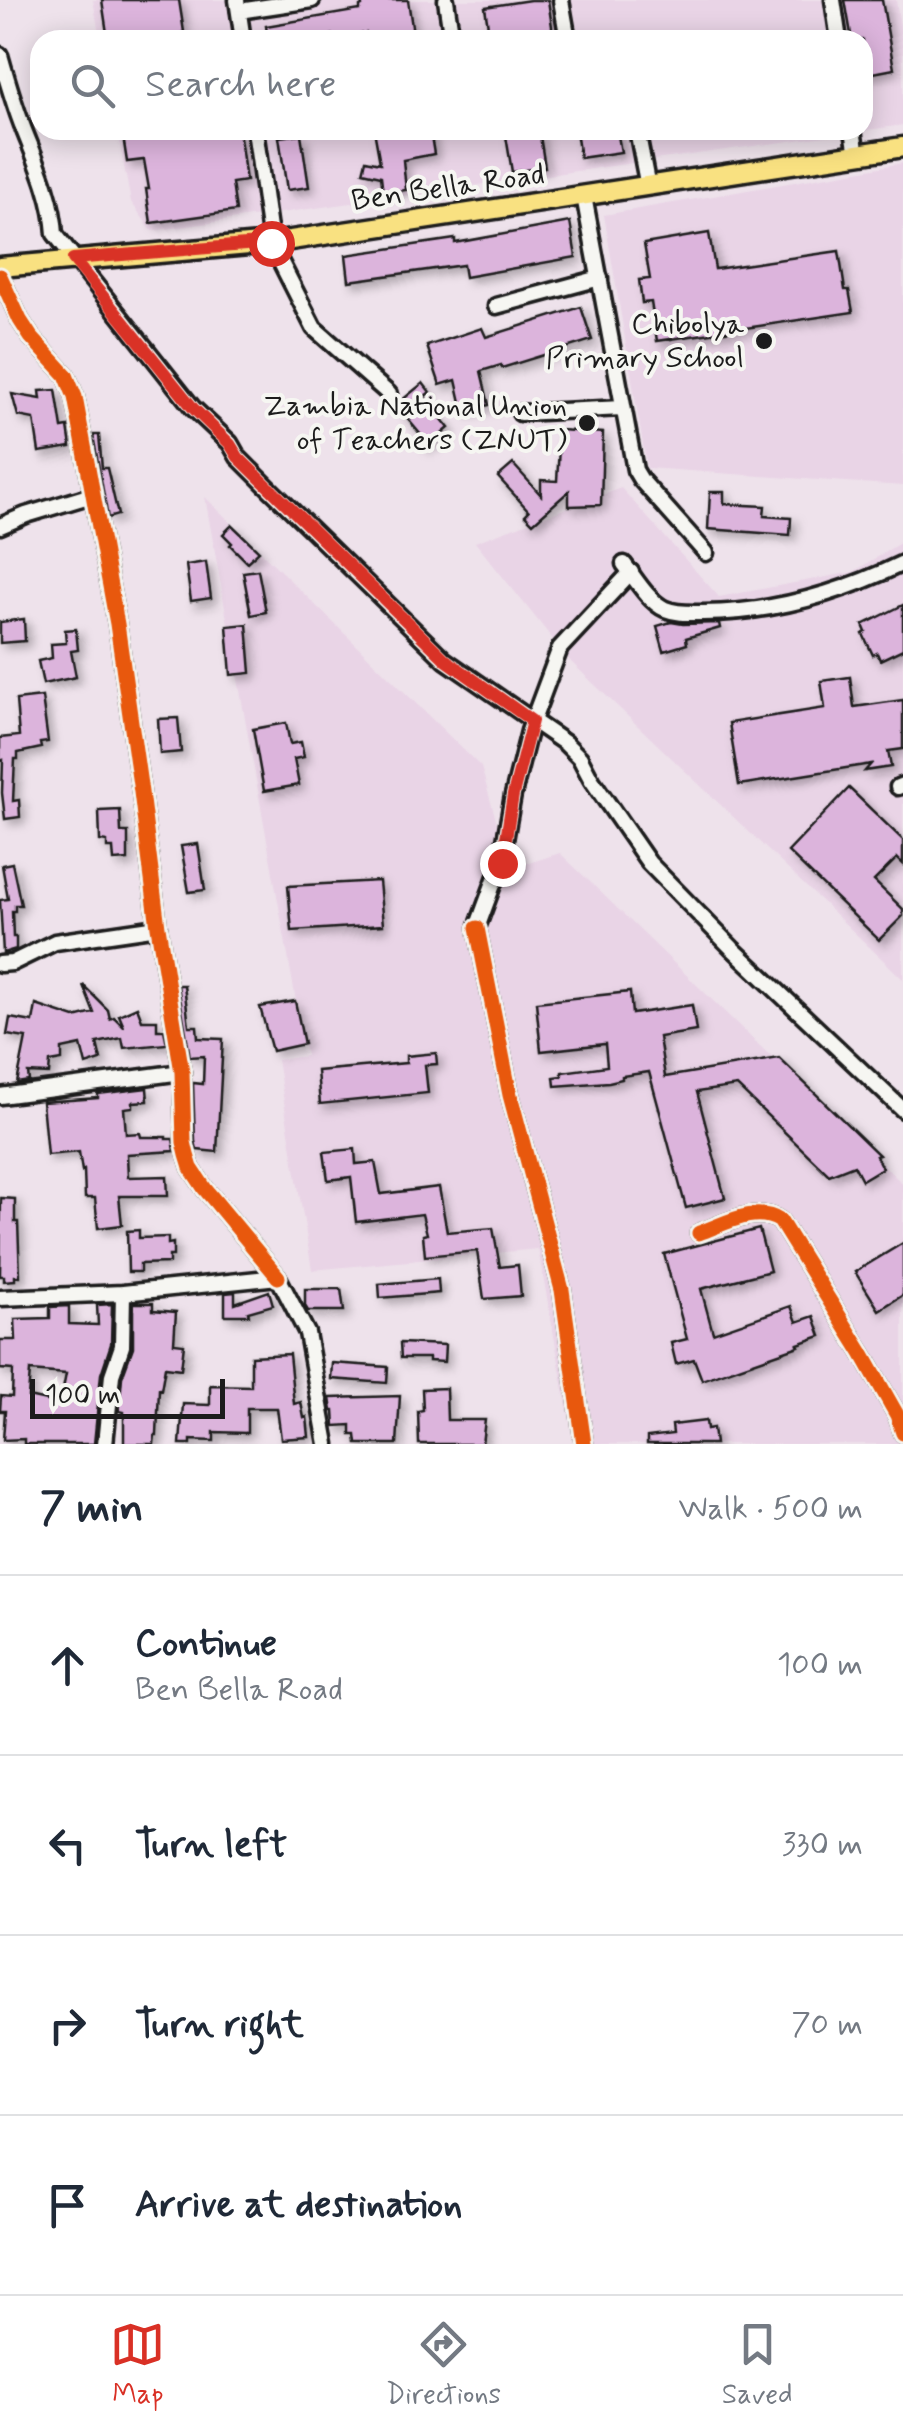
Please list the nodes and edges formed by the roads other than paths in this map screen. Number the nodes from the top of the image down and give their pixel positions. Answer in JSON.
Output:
{"nodes":[{"id":1,"x":312,"y":0,"type":"edge"},
{"id":2,"x":446,"y":0,"type":"edge"},
{"id":3,"x":561,"y":0,"type":"edge"},
{"id":4,"x":833,"y":0,"type":"edge"},
{"id":5,"x":238,"y":6,"type":"edge"},
{"id":6,"x":450,"y":30,"type":"edge"},
{"id":7,"x":566,"y":30,"type":"edge"},
{"id":8,"x":838,"y":30,"type":"edge"},
{"id":9,"x":0,"y":55,"type":"edge"},
{"id":10,"x":256,"y":140,"type":"edge"},
{"id":11,"x":639,"y":140,"type":"edge"},
{"id":12,"x":854,"y":140,"type":"edge"},
{"id":13,"x":903,"y":148,"type":"edge"},
{"id":14,"x":856,"y":155,"type":"junction"},
{"id":15,"x":648,"y":186,"type":"junction"},
{"id":16,"x":584,"y":196,"type":"junction"},
{"id":17,"x":271,"y":243,"type":"junction"},
{"id":18,"x":73,"y":259,"type":"junction"},
{"id":19,"x":0,"y":267,"type":"edge"},
{"id":20,"x":0,"y":276,"type":"edge"},
{"id":21,"x":600,"y":278,"type":"junction"},
{"id":22,"x":496,"y":306,"type":"dead end"},
{"id":23,"x":389,"y":394,"type":"dead end"},
{"id":24,"x":622,"y":408,"type":"junction"},
{"id":25,"x":520,"y":413,"type":"dead end"},
{"id":26,"x":92,"y":495,"type":"junction"},
{"id":27,"x":0,"y":526,"type":"edge"},
{"id":28,"x":706,"y":553,"type":"dead end"},
{"id":29,"x":903,"y":563,"type":"edge"},
{"id":30,"x":532,"y":721,"type":"junction"},
{"id":31,"x":158,"y":927,"type":"junction"},
{"id":32,"x":0,"y":964,"type":"edge"},
{"id":33,"x":182,"y":1072,"type":"junction"},
{"id":34,"x":0,"y":1096,"type":"edge"},
{"id":35,"x":903,"y":1110,"type":"edge"},
{"id":36,"x":700,"y":1232,"type":"dead end"},
{"id":37,"x":278,"y":1277,"type":"junction"},
{"id":38,"x":123,"y":1293,"type":"junction"},
{"id":39,"x":0,"y":1298,"type":"edge"},
{"id":40,"x":900,"y":1412,"type":"edge"},
{"id":41,"x":903,"y":1433,"type":"edge"},
{"id":42,"x":104,"y":1444,"type":"edge"},
{"id":43,"x":327,"y":1444,"type":"edge"},
{"id":44,"x":584,"y":1444,"type":"edge"}],
"edges":[{"from":1,"to":5,"type":"street"},
{"from":2,"to":6,"type":"street"},
{"from":3,"to":7,"type":"street"},
{"from":4,"to":8,"type":"street"},
{"from":9,"to":18,"type":"street"},
{"from":10,"to":17,"type":"street"},
{"from":11,"to":15,"type":"street"},
{"from":12,"to":14,"type":"street"},
{"from":13,"to":14,"type":"main road","name":"Ben Bella Road"},
{"from":14,"to":15,"type":"main road","name":"Ben Bella Road"},
{"from":15,"to":16,"type":"main road","name":"Ben Bella Road"},
{"from":16,"to":17,"type":"main road","name":"Ben Bella Road"},
{"from":16,"to":21,"type":"street"},
{"from":17,"to":18,"type":"main road","name":"Ben Bella Road"},
{"from":17,"to":23,"type":"street"},
{"from":18,"to":19,"type":"main road","name":"Ben Bella Road"},
{"from":18,"to":30,"type":"street"},
{"from":20,"to":26,"type":"street"},
{"from":21,"to":22,"type":"street"},
{"from":21,"to":24,"type":"street"},
{"from":24,"to":25,"type":"street"},
{"from":24,"to":28,"type":"street"},
{"from":26,"to":27,"type":"street"},
{"from":26,"to":31,"type":"street"},
{"from":29,"to":30,"type":"street"},
{"from":30,"to":35,"type":"street"},
{"from":30,"to":44,"type":"street"},
{"from":31,"to":32,"type":"street"},
{"from":31,"to":33,"type":"street"},
{"from":33,"to":34,"type":"street"},
{"from":33,"to":37,"type":"street"},
{"from":36,"to":40,"type":"street"},
{"from":37,"to":38,"type":"street"},
{"from":37,"to":43,"type":"street"},
{"from":38,"to":39,"type":"street"},
{"from":38,"to":42,"type":"street"},
{"from":40,"to":41,"type":"street"}]}
